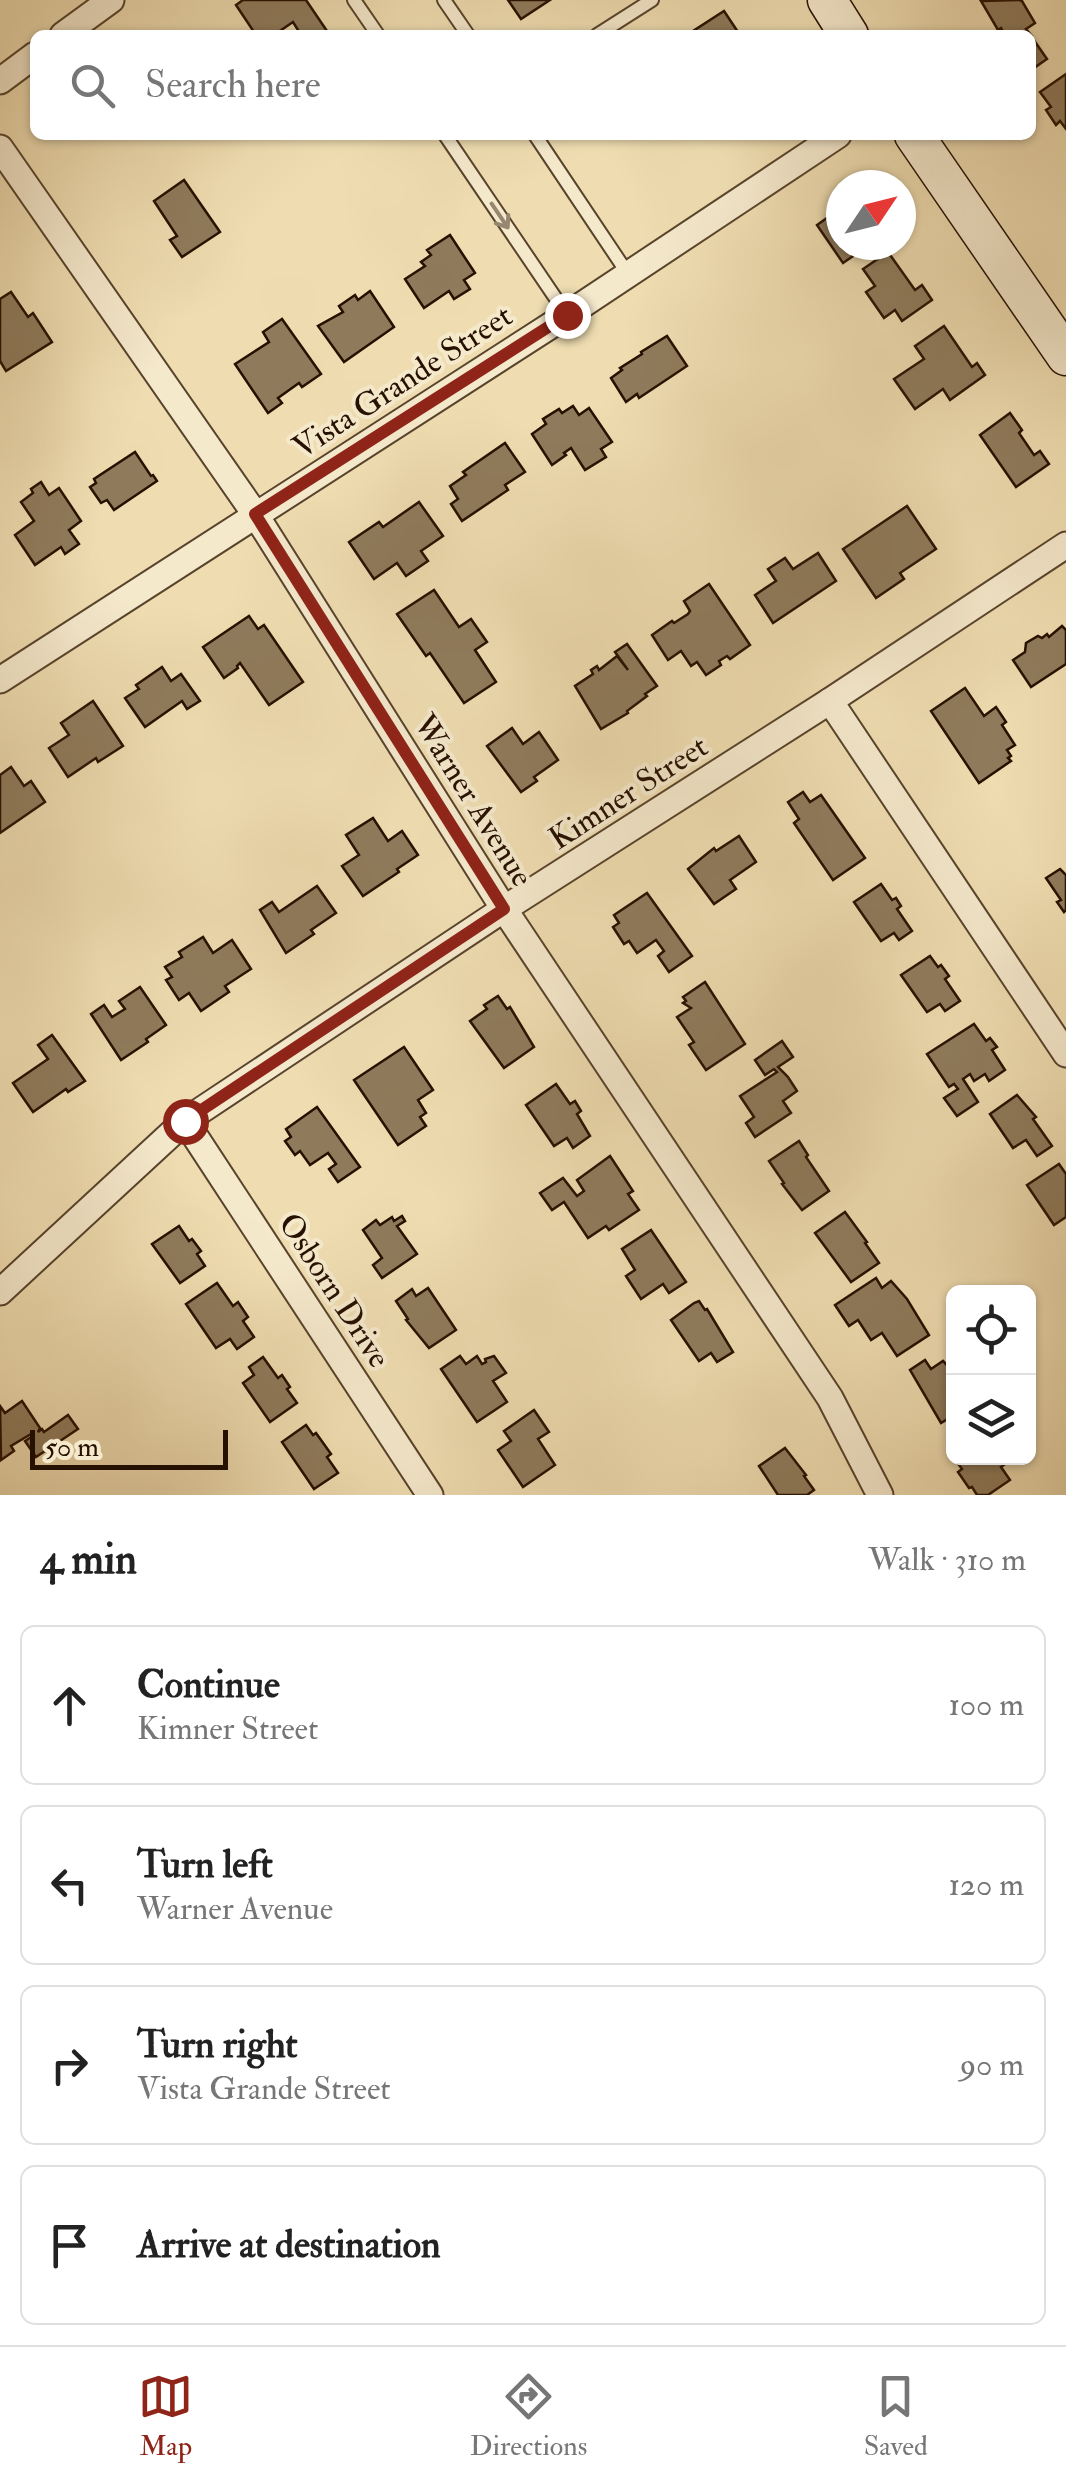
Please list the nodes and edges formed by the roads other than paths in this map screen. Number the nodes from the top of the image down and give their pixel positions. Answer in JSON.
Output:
{"nodes":[{"id":1,"x":111,"y":0,"type":"edge"},
{"id":2,"x":354,"y":0,"type":"edge"},
{"id":3,"x":444,"y":0,"type":"edge"},
{"id":4,"x":652,"y":0,"type":"edge"},
{"id":5,"x":827,"y":0,"type":"edge"},
{"id":6,"x":70,"y":30,"type":"edge"},
{"id":7,"x":375,"y":30,"type":"edge"},
{"id":8,"x":465,"y":30,"type":"edge"},
{"id":9,"x":604,"y":30,"type":"edge"},
{"id":10,"x":846,"y":30,"type":"edge"},
{"id":11,"x":30,"y":59,"type":"edge"},
{"id":12,"x":0,"y":81,"type":"edge"},
{"id":13,"x":448,"y":140,"type":"edge"},
{"id":14,"x":538,"y":140,"type":"edge"},
{"id":15,"x":830,"y":140,"type":"edge"},
{"id":16,"x":917,"y":140,"type":"edge"},
{"id":17,"x":0,"y":148,"type":"edge"},
{"id":18,"x":628,"y":274,"type":"junction"},
{"id":19,"x":567,"y":315,"type":"junction"},
{"id":20,"x":1066,"y":356,"type":"edge"},
{"id":21,"x":255,"y":514,"type":"junction"},
{"id":22,"x":1066,"y":545,"type":"edge"},
{"id":23,"x":0,"y":680,"type":"edge"},
{"id":24,"x":830,"y":701,"type":"junction"},
{"id":25,"x":504,"y":909,"type":"junction"},
{"id":26,"x":1066,"y":1054,"type":"edge"},
{"id":27,"x":185,"y":1121,"type":"junction"},
{"id":28,"x":0,"y":1292,"type":"edge"},
{"id":29,"x":430,"y":1495,"type":"edge"},
{"id":30,"x":880,"y":1495,"type":"edge"}],
"edges":[{"from":1,"to":6,"type":"street"},
{"from":2,"to":7,"type":"lane"},
{"from":3,"to":8,"type":"lane"},
{"from":4,"to":9,"type":"lane"},
{"from":5,"to":10,"type":"street"},
{"from":11,"to":12,"type":"street"},
{"from":13,"to":19,"type":"lane","one_way":true},
{"from":14,"to":18,"type":"lane"},
{"from":15,"to":18,"type":"street","name":"Vista Grande Street"},
{"from":16,"to":20,"type":"street"},
{"from":17,"to":21,"type":"street","name":"Warner Avenue"},
{"from":18,"to":19,"type":"street","name":"Vista Grande Street"},
{"from":19,"to":21,"type":"street","name":"Vista Grande Street"},
{"from":21,"to":23,"type":"street","name":"Vista Grande Street"},
{"from":21,"to":25,"type":"street","name":"Warner Avenue"},
{"from":22,"to":24,"type":"street","name":"Kimner Street"},
{"from":24,"to":25,"type":"street","name":"Kimner Street"},
{"from":24,"to":26,"type":"street"},
{"from":25,"to":27,"type":"street","name":"Kimner Street"},
{"from":25,"to":30,"type":"street","name":"Warner Avenue"},
{"from":27,"to":28,"type":"street","name":"Kimner Street"},
{"from":27,"to":29,"type":"street","name":"Osborn Drive"}]}
